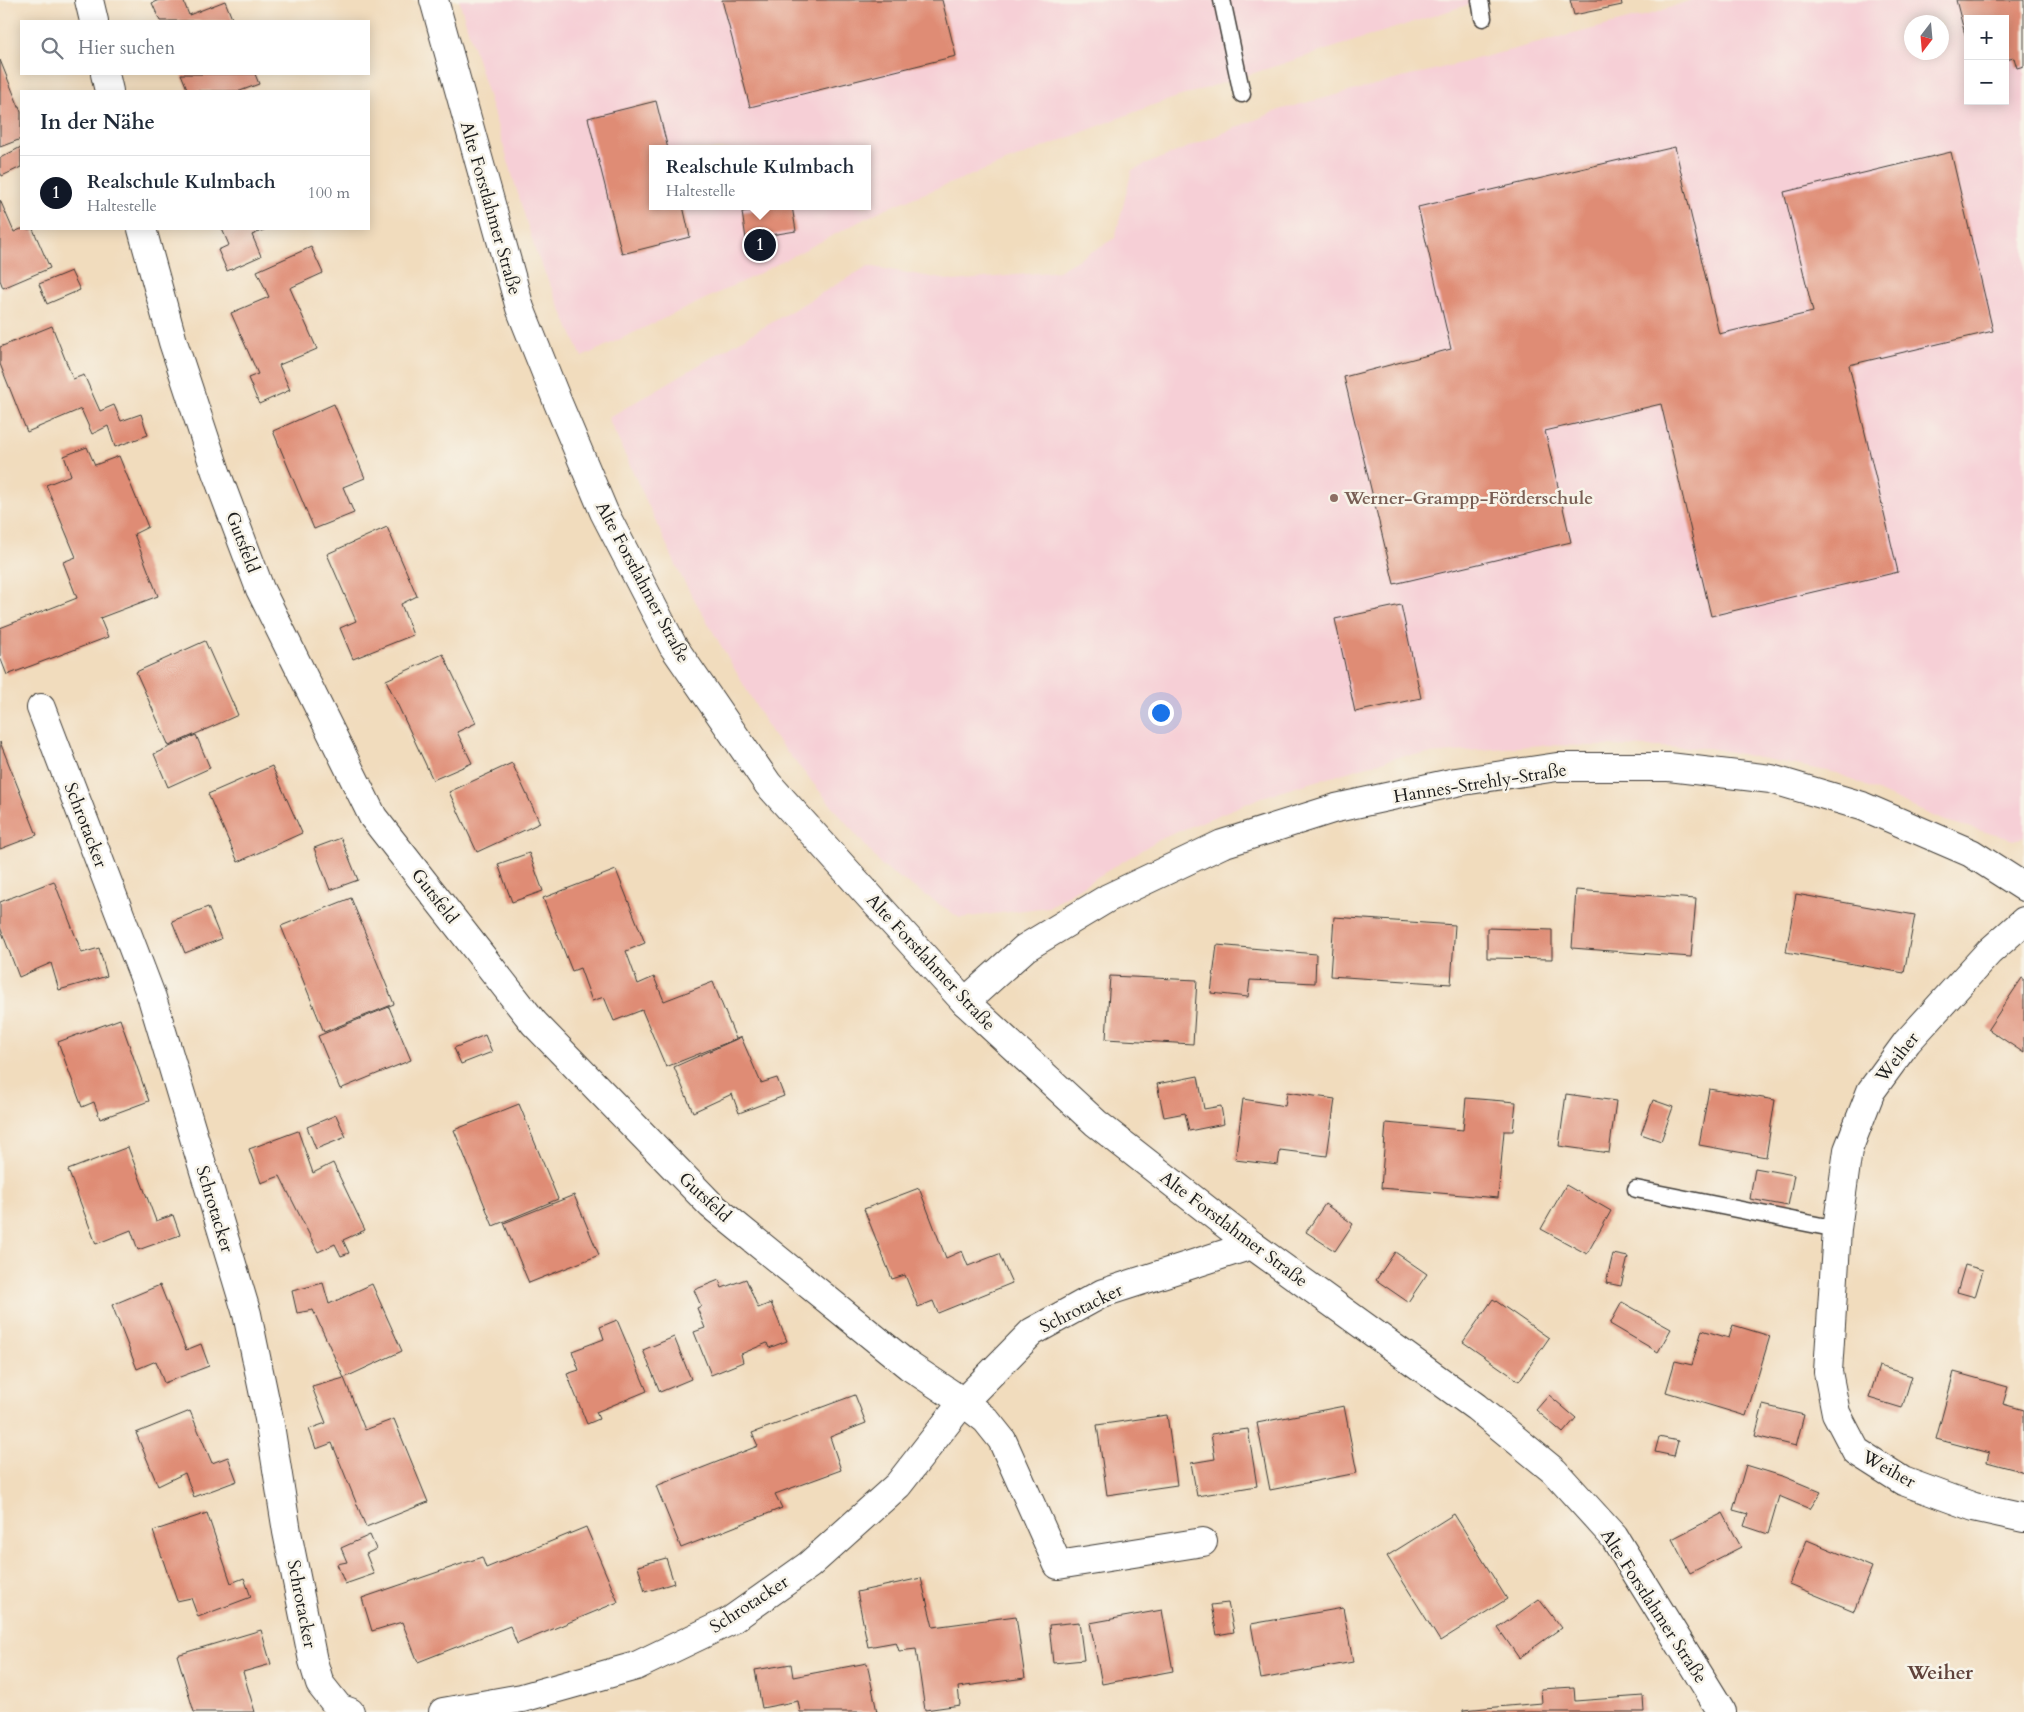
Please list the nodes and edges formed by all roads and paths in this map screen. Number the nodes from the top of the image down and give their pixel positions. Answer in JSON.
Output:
{"nodes":[{"id":1,"x":89,"y":0,"type":"edge"},
{"id":2,"x":434,"y":0,"type":"edge"},
{"id":3,"x":1222,"y":0,"type":"edge"},
{"id":4,"x":1480,"y":0,"type":"edge"},
{"id":5,"x":1483,"y":18,"type":"dead end"},
{"id":6,"x":94,"y":20,"type":"edge"},
{"id":7,"x":105,"y":75,"type":"edge"},
{"id":8,"x":109,"y":90,"type":"edge"},
{"id":9,"x":1242,"y":94,"type":"dead end"},
{"id":10,"x":142,"y":230,"type":"edge"},
{"id":11,"x":41,"y":708,"type":"dead end"},
{"id":12,"x":2024,"y":887,"type":"edge"},
{"id":13,"x":2024,"y":921,"type":"edge"},
{"id":14,"x":965,"y":1002,"type":"junction"},
{"id":15,"x":1636,"y":1189,"type":"dead end"},
{"id":16,"x":1837,"y":1229,"type":"junction"},
{"id":17,"x":1252,"y":1245,"type":"junction"},
{"id":18,"x":963,"y":1402,"type":"junction"},
{"id":19,"x":2024,"y":1518,"type":"edge"},
{"id":20,"x":1202,"y":1542,"type":"dead end"},
{"id":21,"x":350,"y":1712,"type":"edge"},
{"id":22,"x":443,"y":1712,"type":"edge"},
{"id":23,"x":1722,"y":1712,"type":"edge"}],
"edges":[{"from":1,"to":6,"type":"street"},
{"from":2,"to":14,"type":"street","name":"Alte Forstlahmer Straße"},
{"from":3,"to":9,"type":"lane"},
{"from":4,"to":5,"type":"lane"},
{"from":7,"to":8,"type":"street"},
{"from":10,"to":18,"type":"street","name":"Gutsfeld"},
{"from":11,"to":21,"type":"street","name":"Schrotacker"},
{"from":12,"to":14,"type":"street","name":"Hannes-Strehly-Straße"},
{"from":13,"to":16,"type":"street","name":"Weiher"},
{"from":14,"to":17,"type":"street","name":"Alte Forstlahmer Straße"},
{"from":15,"to":16,"type":"lane"},
{"from":16,"to":19,"type":"street","name":"Weiher"},
{"from":17,"to":18,"type":"street","name":"Schrotacker"},
{"from":17,"to":23,"type":"street","name":"Alte Forstlahmer Straße"},
{"from":18,"to":20,"type":"street"},
{"from":18,"to":22,"type":"street","name":"Schrotacker"}]}
